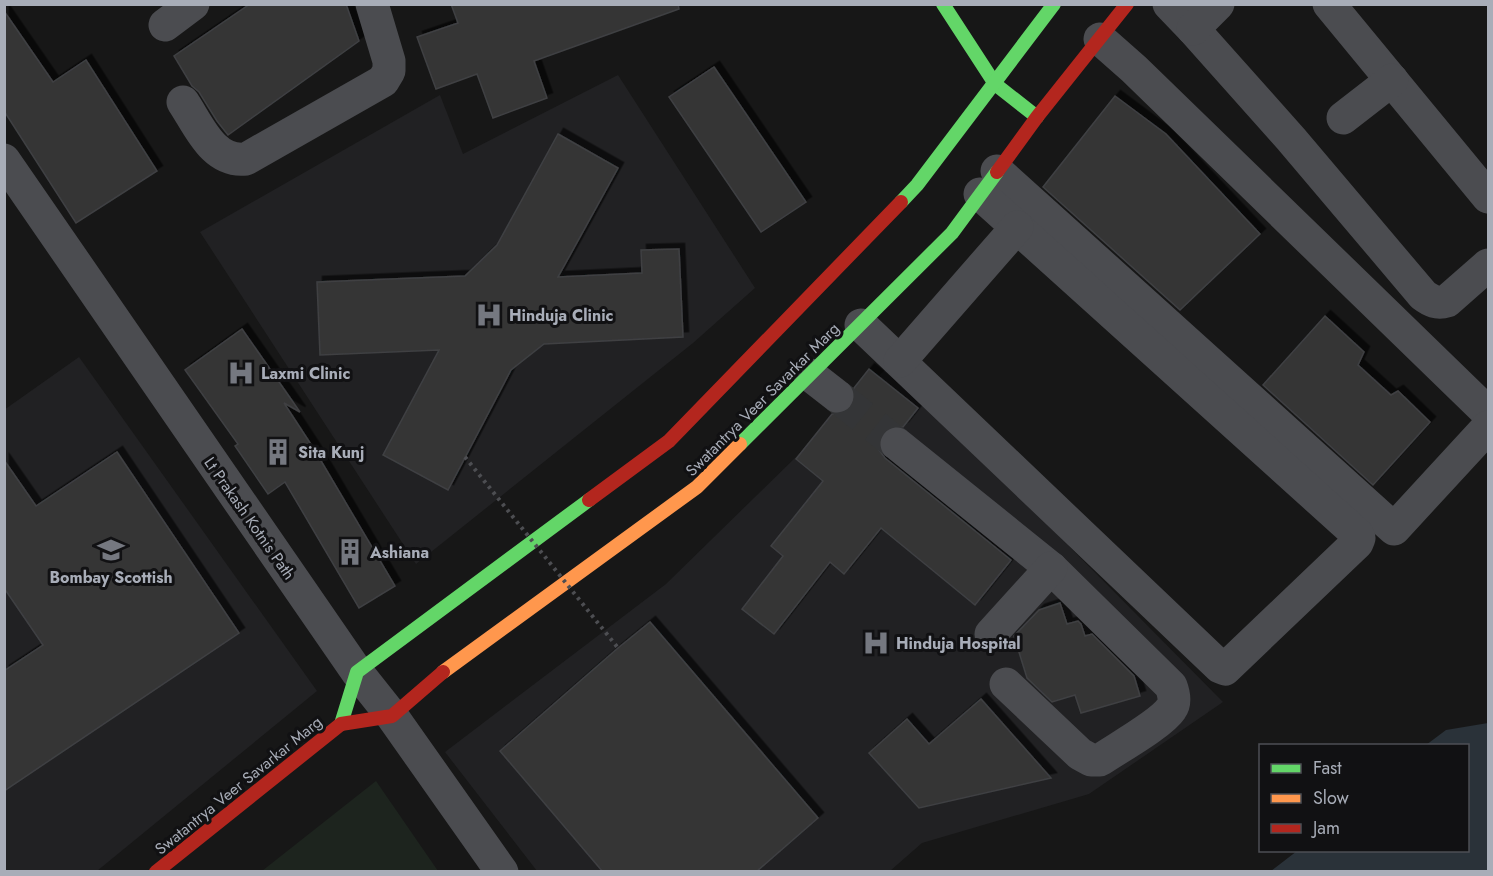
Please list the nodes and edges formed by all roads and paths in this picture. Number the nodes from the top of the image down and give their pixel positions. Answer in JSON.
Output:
{"nodes":[{"id":1,"x":193,"y":4,"type":"edge"},
{"id":2,"x":372,"y":4,"type":"edge"},
{"id":3,"x":943,"y":4,"type":"edge"},
{"id":4,"x":1054,"y":4,"type":"edge"},
{"id":5,"x":1127,"y":4,"type":"edge"},
{"id":6,"x":1169,"y":4,"type":"edge"},
{"id":7,"x":1218,"y":4,"type":"edge"},
{"id":8,"x":1329,"y":4,"type":"edge"},
{"id":9,"x":165,"y":25,"type":"dead end"},
{"id":10,"x":1193,"y":28,"type":"junction"},
{"id":11,"x":1100,"y":39,"type":"junction"},
{"id":12,"x":1392,"y":80,"type":"junction"},
{"id":13,"x":995,"y":84,"type":"junction"},
{"id":14,"x":183,"y":102,"type":"dead end"},
{"id":15,"x":1037,"y":117,"type":"junction"},
{"id":16,"x":1343,"y":118,"type":"dead end"},
{"id":17,"x":4,"y":160,"type":"edge"},
{"id":18,"x":989,"y":182,"type":"junction"},
{"id":19,"x":1488,"y":196,"type":"edge"},
{"id":20,"x":1017,"y":227,"type":"junction"},
{"id":21,"x":1488,"y":265,"type":"edge"},
{"id":22,"x":861,"y":325,"type":"junction"},
{"id":23,"x":900,"y":361,"type":"junction"},
{"id":24,"x":810,"y":375,"type":"junction"},
{"id":25,"x":837,"y":396,"type":"tunnel mouth"},
{"id":26,"x":1488,"y":413,"type":"edge"},
{"id":27,"x":1488,"y":427,"type":"edge"},
{"id":28,"x":897,"y":444,"type":"tunnel mouth"},
{"id":29,"x":465,"y":457,"type":"dead end"},
{"id":30,"x":1052,"y":568,"type":"junction"},
{"id":31,"x":991,"y":634,"type":"dead end"},
{"id":32,"x":618,"y":648,"type":"dead end"},
{"id":33,"x":357,"y":672,"type":"junction"},
{"id":34,"x":1006,"y":684,"type":"dead end"},
{"id":35,"x":392,"y":716,"type":"junction"},
{"id":36,"x":341,"y":723,"type":"junction"},
{"id":37,"x":156,"y":872,"type":"edge"},
{"id":38,"x":502,"y":872,"type":"edge"}],
"edges":[{"from":1,"to":9,"type":"street"},
{"from":2,"to":14,"type":"street"},
{"from":3,"to":13,"type":"main road"},
{"from":4,"to":13,"type":"main road"},
{"from":5,"to":11,"type":"main road","name":"Swatantrya Veer Savarkar Marg"},
{"from":6,"to":10,"type":"street"},
{"from":7,"to":10,"type":"street"},
{"from":8,"to":12,"type":"street"},
{"from":10,"to":21,"type":"street"},
{"from":11,"to":15,"type":"main road","name":"Swatantrya Veer Savarkar Marg"},
{"from":11,"to":26,"type":"street"},
{"from":12,"to":16,"type":"street"},
{"from":12,"to":19,"type":"street"},
{"from":13,"to":15,"type":"main road"},
{"from":13,"to":33,"type":"main road"},
{"from":15,"to":18,"type":"main road","name":"Swatantrya Veer Savarkar Marg"},
{"from":17,"to":33,"type":"street","name":"Lt Prakash Kotnis Path"},
{"from":18,"to":20,"type":"street"},
{"from":18,"to":22,"type":"main road","name":"Swatantrya Veer Savarkar Marg"},
{"from":18,"to":27,"type":"street"},
{"from":20,"to":23,"type":"street"},
{"from":20,"to":23,"type":"street"},
{"from":22,"to":23,"type":"street"},
{"from":22,"to":24,"type":"main road","name":"Swatantrya Veer Savarkar Marg"},
{"from":24,"to":25,"type":"street"},
{"from":24,"to":35,"type":"main road","name":"Swatantrya Veer Savarkar Marg"},
{"from":28,"to":30,"type":"street"},
{"from":29,"to":32,"type":"path","bridge":true},
{"from":30,"to":31,"type":"street"},
{"from":30,"to":34,"type":"street"},
{"from":33,"to":35,"type":"street","name":"Lt Prakash Kotnis Path"},
{"from":33,"to":36,"type":"main road","name":"Swatantrya Veer Savarkar Marg"},
{"from":35,"to":36,"type":"main road","name":"Swatantrya Veer Savarkar Marg"},
{"from":35,"to":38,"type":"street","name":"Lt Prakash Kotnis Path"},
{"from":36,"to":37,"type":"main road","name":"Swatantrya Veer Savarkar Marg"}]}
